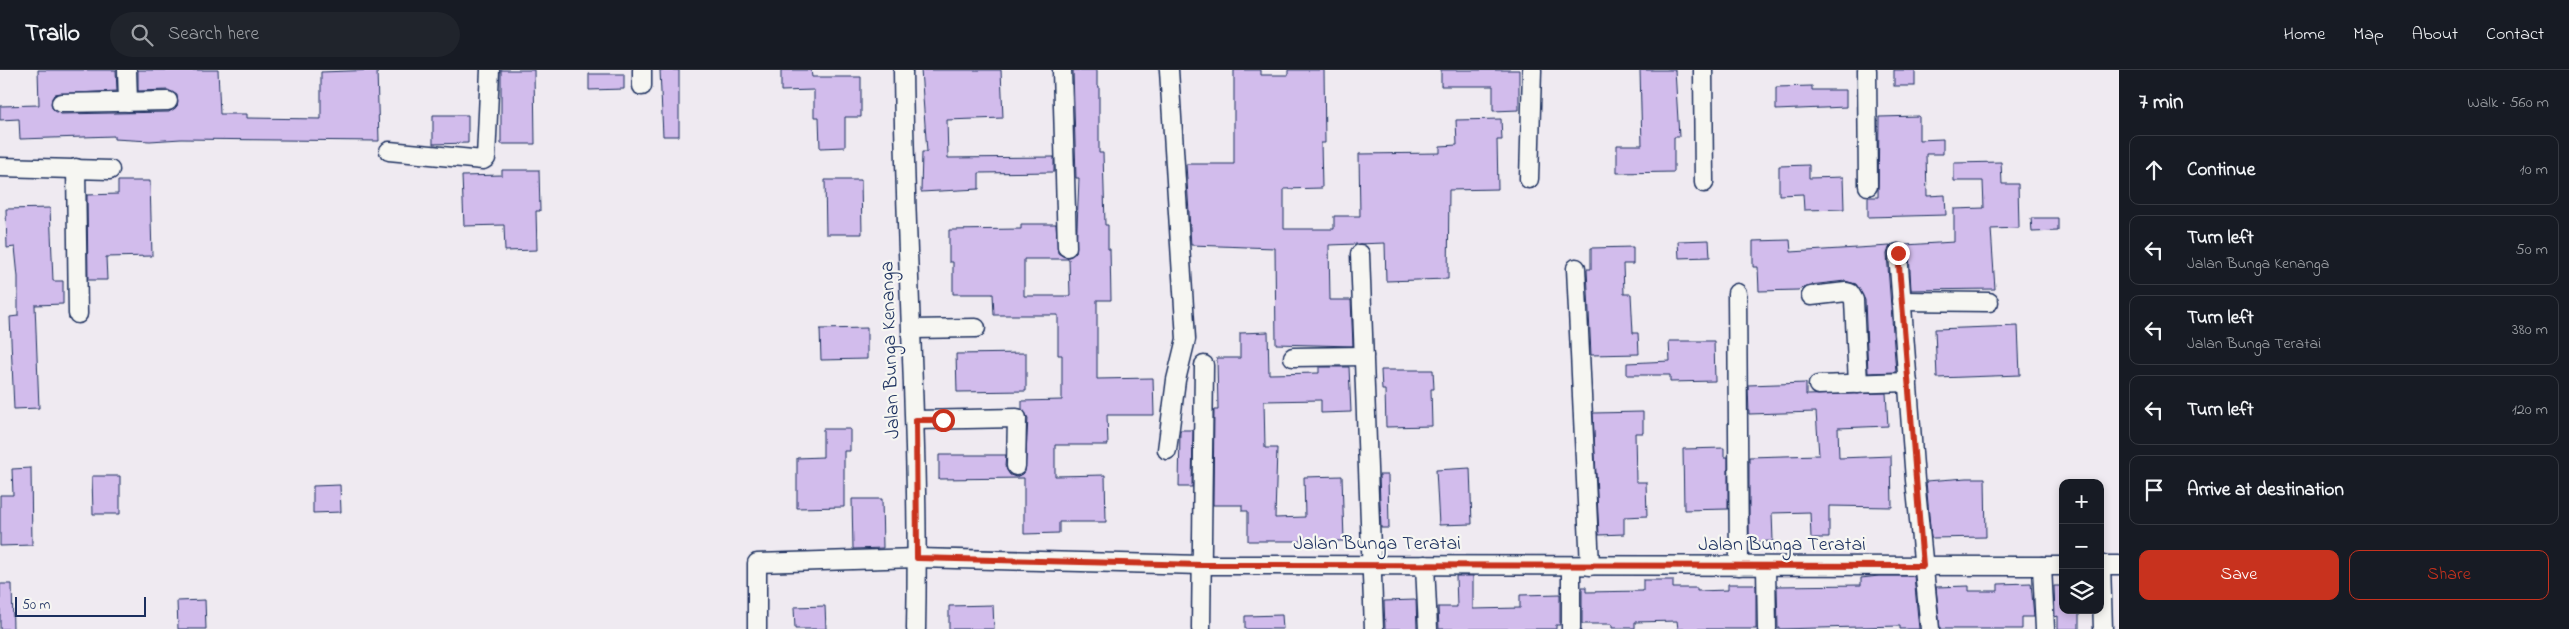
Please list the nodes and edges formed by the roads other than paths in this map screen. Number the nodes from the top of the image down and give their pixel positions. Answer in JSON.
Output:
{"nodes":[{"id":1,"x":127,"y":70,"type":"edge"},
{"id":2,"x":490,"y":70,"type":"edge"},
{"id":3,"x":903,"y":70,"type":"edge"},
{"id":4,"x":1062,"y":70,"type":"edge"},
{"id":5,"x":1170,"y":70,"type":"edge"},
{"id":6,"x":1532,"y":70,"type":"edge"},
{"id":7,"x":1703,"y":70,"type":"edge"},
{"id":8,"x":1867,"y":70,"type":"edge"},
{"id":9,"x":128,"y":102,"type":"junction"},
{"id":10,"x":168,"y":102,"type":"dead end"},
{"id":11,"x":60,"y":103,"type":"dead end"},
{"id":12,"x":389,"y":151,"type":"dead end"},
{"id":13,"x":0,"y":167,"type":"edge"},
{"id":14,"x":76,"y":168,"type":"junction"},
{"id":15,"x":110,"y":170,"type":"dead end"},
{"id":16,"x":1529,"y":179,"type":"dead end"},
{"id":17,"x":1704,"y":183,"type":"dead end"},
{"id":18,"x":1868,"y":186,"type":"dead end"},
{"id":19,"x":1067,"y":247,"type":"dead end"},
{"id":20,"x":1898,"y":253,"type":"dead end"},
{"id":21,"x":1360,"y":254,"type":"dead end"},
{"id":22,"x":1576,"y":268,"type":"dead end"},
{"id":23,"x":1737,"y":292,"type":"dead end"},
{"id":24,"x":1811,"y":296,"type":"dead end"},
{"id":25,"x":1901,"y":301,"type":"junction"},
{"id":26,"x":1989,"y":302,"type":"dead end"},
{"id":27,"x":78,"y":314,"type":"dead end"},
{"id":28,"x":976,"y":328,"type":"dead end"},
{"id":29,"x":912,"y":329,"type":"junction"},
{"id":30,"x":1364,"y":356,"type":"junction"},
{"id":31,"x":1293,"y":358,"type":"dead end"},
{"id":32,"x":1204,"y":364,"type":"dead end"},
{"id":33,"x":1908,"y":382,"type":"junction"},
{"id":34,"x":1818,"y":384,"type":"dead end"},
{"id":35,"x":1858,"y":384,"type":"junction"},
{"id":36,"x":916,"y":420,"type":"junction"},
{"id":37,"x":1167,"y":450,"type":"dead end"},
{"id":38,"x":1016,"y":466,"type":"dead end"},
{"id":39,"x":917,"y":558,"type":"junction"},
{"id":40,"x":1372,"y":564,"type":"junction"},
{"id":41,"x":1202,"y":565,"type":"junction"},
{"id":42,"x":1425,"y":565,"type":"junction"},
{"id":43,"x":2104,"y":565,"type":"edge"},
{"id":44,"x":2119,"y":565,"type":"edge"},
{"id":45,"x":1590,"y":566,"type":"junction"},
{"id":46,"x":1739,"y":566,"type":"junction"},
{"id":47,"x":1923,"y":566,"type":"junction"},
{"id":48,"x":2042,"y":566,"type":"junction"},
{"id":49,"x":2059,"y":566,"type":"edge"},
{"id":50,"x":1570,"y":567,"type":"junction"},
{"id":51,"x":1766,"y":567,"type":"junction"},
{"id":52,"x":2100,"y":569,"type":"edge"},
{"id":53,"x":757,"y":629,"type":"edge"},
{"id":54,"x":916,"y":629,"type":"edge"},
{"id":55,"x":1201,"y":629,"type":"edge"},
{"id":56,"x":1374,"y":629,"type":"edge"},
{"id":57,"x":1428,"y":629,"type":"edge"},
{"id":58,"x":1571,"y":629,"type":"edge"},
{"id":59,"x":1767,"y":629,"type":"edge"},
{"id":60,"x":1930,"y":629,"type":"edge"},
{"id":61,"x":2045,"y":629,"type":"edge"},
{"id":62,"x":2104,"y":629,"type":"edge"}],
"edges":[{"from":1,"to":9,"type":"street"},
{"from":2,"to":12,"type":"street"},
{"from":3,"to":29,"type":"street","name":"Jalan Bunga Kenanga"},
{"from":4,"to":19,"type":"street"},
{"from":5,"to":37,"type":"street"},
{"from":6,"to":16,"type":"street"},
{"from":7,"to":17,"type":"street"},
{"from":8,"to":18,"type":"street"},
{"from":9,"to":10,"type":"street"},
{"from":9,"to":11,"type":"street"},
{"from":13,"to":14,"type":"street"},
{"from":14,"to":15,"type":"street"},
{"from":14,"to":27,"type":"street"},
{"from":20,"to":25,"type":"street"},
{"from":21,"to":30,"type":"street"},
{"from":22,"to":45,"type":"street"},
{"from":23,"to":46,"type":"street"},
{"from":24,"to":35,"type":"street"},
{"from":25,"to":26,"type":"street"},
{"from":25,"to":33,"type":"street"},
{"from":28,"to":29,"type":"street"},
{"from":29,"to":36,"type":"street","name":"Jalan Bunga Kenanga"},
{"from":30,"to":31,"type":"street"},
{"from":30,"to":40,"type":"street"},
{"from":32,"to":41,"type":"street"},
{"from":33,"to":35,"type":"street"},
{"from":33,"to":47,"type":"street"},
{"from":34,"to":35,"type":"street"},
{"from":36,"to":38,"type":"street"},
{"from":36,"to":39,"type":"street","name":"Jalan Bunga Kenanga"},
{"from":39,"to":41,"type":"street","name":"Jalan Bunga Teratai"},
{"from":39,"to":53,"type":"street","name":"Jalan Bunga Teratai"},
{"from":39,"to":54,"type":"street","name":"Jalan Bunga Kenanga"},
{"from":40,"to":41,"type":"street","name":"Jalan Bunga Teratai"},
{"from":40,"to":42,"type":"street","name":"Jalan Bunga Teratai"},
{"from":40,"to":56,"type":"street"},
{"from":41,"to":55,"type":"street"},
{"from":42,"to":50,"type":"street","name":"Jalan Bunga Teratai"},
{"from":42,"to":57,"type":"street"},
{"from":43,"to":44,"type":"street"},
{"from":45,"to":46,"type":"street","name":"Jalan Bunga Teratai"},
{"from":45,"to":50,"type":"street","name":"Jalan Bunga Teratai"},
{"from":46,"to":51,"type":"street","name":"Jalan Bunga Teratai"},
{"from":47,"to":48,"type":"street","name":"Jalan Bunga Teratai"},
{"from":47,"to":51,"type":"street","name":"Jalan Bunga Teratai"},
{"from":47,"to":60,"type":"street"},
{"from":48,"to":49,"type":"street","name":"Jalan Bunga Teratai"},
{"from":48,"to":61,"type":"street"},
{"from":50,"to":58,"type":"street"},
{"from":51,"to":59,"type":"street"},
{"from":52,"to":62,"type":"street"}]}
